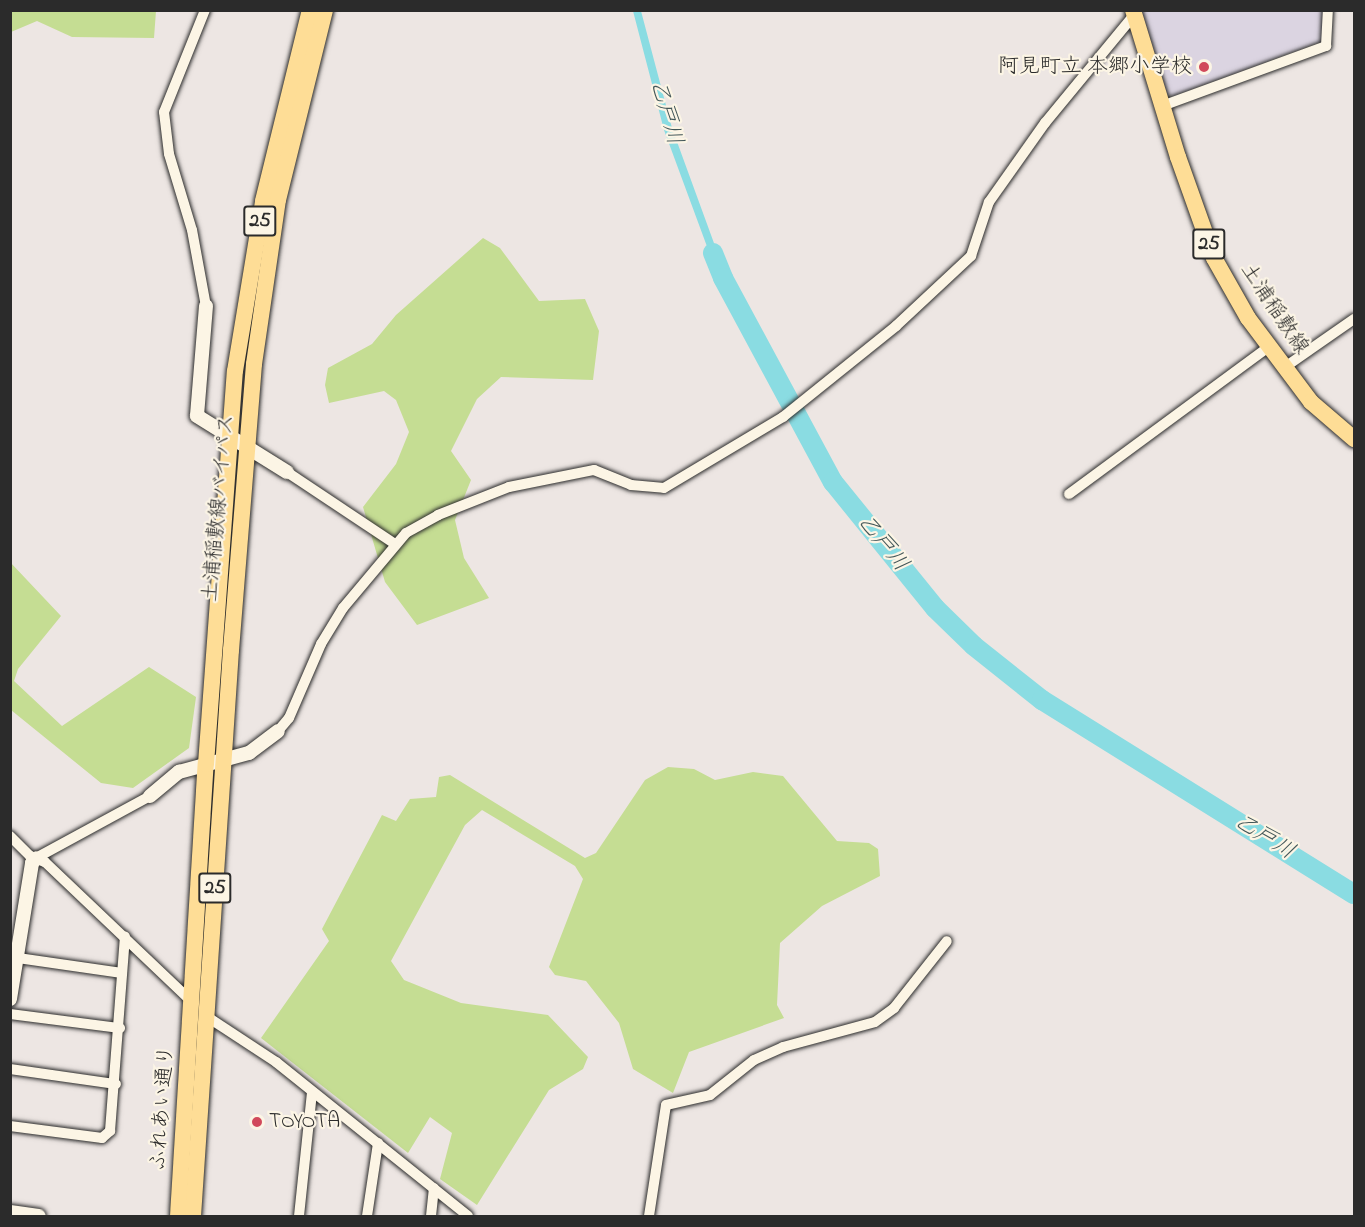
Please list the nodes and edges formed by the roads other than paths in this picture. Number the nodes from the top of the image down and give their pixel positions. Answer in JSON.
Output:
{"nodes":[{"id":1,"x":205,"y":10,"type":"edge"},
{"id":2,"x":310,"y":10,"type":"edge"},
{"id":3,"x":325,"y":10,"type":"edge"},
{"id":4,"x":1328,"y":10,"type":"edge"},
{"id":5,"x":1133,"y":13,"type":"edge"},
{"id":6,"x":1162,"y":106,"type":"junction"},
{"id":7,"x":206,"y":306,"type":"joint"},
{"id":8,"x":1354,"y":319,"type":"edge"},
{"id":9,"x":1270,"y":346,"type":"junction"},
{"id":10,"x":1285,"y":367,"type":"junction"},
{"id":11,"x":230,"y":435,"type":"junction"},
{"id":12,"x":1354,"y":439,"type":"edge"},
{"id":13,"x":245,"y":445,"type":"junction"},
{"id":14,"x":287,"y":472,"type":"joint"},
{"id":15,"x":1069,"y":494,"type":"dead end"},
{"id":16,"x":395,"y":544,"type":"junction"},
{"id":17,"x":278,"y":731,"type":"joint"},
{"id":18,"x":225,"y":760,"type":"junction"},
{"id":19,"x":206,"y":764,"type":"junction"},
{"id":20,"x":150,"y":796,"type":"joint"},
{"id":21,"x":10,"y":836,"type":"edge"},
{"id":22,"x":36,"y":858,"type":"junction"},
{"id":23,"x":10,"y":901,"type":"edge"},
{"id":24,"x":25,"y":903,"type":"junction"},
{"id":25,"x":125,"y":937,"type":"junction"},
{"id":26,"x":947,"y":941,"type":"dead end"},
{"id":27,"x":18,"y":958,"type":"junction"},
{"id":28,"x":123,"y":974,"type":"junction"},
{"id":29,"x":10,"y":999,"type":"edge"},
{"id":30,"x":192,"y":1002,"type":"junction"},
{"id":31,"x":10,"y":1014,"type":"edge"},
{"id":32,"x":206,"y":1016,"type":"junction"},
{"id":33,"x":120,"y":1028,"type":"junction"},
{"id":34,"x":10,"y":1070,"type":"edge"},
{"id":35,"x":116,"y":1084,"type":"junction"},
{"id":36,"x":312,"y":1092,"type":"junction"},
{"id":37,"x":10,"y":1125,"type":"edge"},
{"id":38,"x":378,"y":1143,"type":"junction"},
{"id":39,"x":434,"y":1188,"type":"junction"},
{"id":40,"x":10,"y":1212,"type":"edge"},
{"id":41,"x":39,"y":1216,"type":"edge"},
{"id":42,"x":178,"y":1216,"type":"edge"},
{"id":43,"x":193,"y":1216,"type":"edge"},
{"id":44,"x":299,"y":1216,"type":"edge"},
{"id":45,"x":367,"y":1216,"type":"edge"},
{"id":46,"x":431,"y":1216,"type":"edge"},
{"id":47,"x":468,"y":1216,"type":"edge"},
{"id":48,"x":649,"y":1216,"type":"edge"}],
"edges":[{"from":1,"to":7,"type":"street"},
{"from":2,"to":11,"type":"main road","name":"土浦稲敷線バイパス","number":"25"},
{"from":3,"to":13,"type":"main road","name":"土浦稲敷線バイパス","number":"25"},
{"from":4,"to":6,"type":"street"},
{"from":5,"to":6,"type":"main road","name":"土浦稲敷線","number":"25"},
{"from":5,"to":16,"type":"street"},
{"from":6,"to":9,"type":"main road","name":"土浦稲敷線","number":"25"},
{"from":7,"to":11,"type":"street"},
{"from":8,"to":10,"type":"street"},
{"from":9,"to":10,"type":"main road","name":"土浦稲敷線","number":"25"},
{"from":9,"to":15,"type":"street"},
{"from":10,"to":12,"type":"main road","name":"土浦稲敷線","number":"25"},
{"from":11,"to":13,"type":"street"},
{"from":11,"to":19,"type":"main road","name":"土浦稲敷線バイパス","number":"25"},
{"from":13,"to":14,"type":"street"},
{"from":13,"to":18,"type":"main road","name":"土浦稲敷線バイパス","number":"25"},
{"from":14,"to":16,"type":"street"},
{"from":16,"to":17,"type":"street"},
{"from":17,"to":18,"type":"street"},
{"from":18,"to":19,"type":"street"},
{"from":18,"to":32,"type":"main road","name":"土浦稲敷線バイパス","number":"25"},
{"from":19,"to":20,"type":"street"},
{"from":19,"to":30,"type":"main road","name":"土浦稲敷線バイパス","number":"25"},
{"from":20,"to":22,"type":"street"},
{"from":21,"to":22,"type":"street"},
{"from":22,"to":24,"type":"street"},
{"from":22,"to":25,"type":"street"},
{"from":23,"to":24,"type":"street"},
{"from":24,"to":27,"type":"street"},
{"from":25,"to":28,"type":"street"},
{"from":25,"to":30,"type":"street"},
{"from":26,"to":48,"type":"street"},
{"from":27,"to":28,"type":"street"},
{"from":27,"to":29,"type":"street"},
{"from":28,"to":33,"type":"street"},
{"from":30,"to":42,"type":"main road","name":"ふれあい通り","number":"25"},
{"from":31,"to":33,"type":"street"},
{"from":32,"to":36,"type":"street"},
{"from":32,"to":43,"type":"main road","name":"ふれあい通り","number":"25"},
{"from":33,"to":35,"type":"street"},
{"from":34,"to":35,"type":"street"},
{"from":35,"to":37,"type":"street"},
{"from":36,"to":38,"type":"street"},
{"from":36,"to":44,"type":"street"},
{"from":38,"to":39,"type":"street"},
{"from":38,"to":45,"type":"street"},
{"from":39,"to":46,"type":"street"},
{"from":39,"to":47,"type":"street"},
{"from":40,"to":41,"type":"street"}]}
